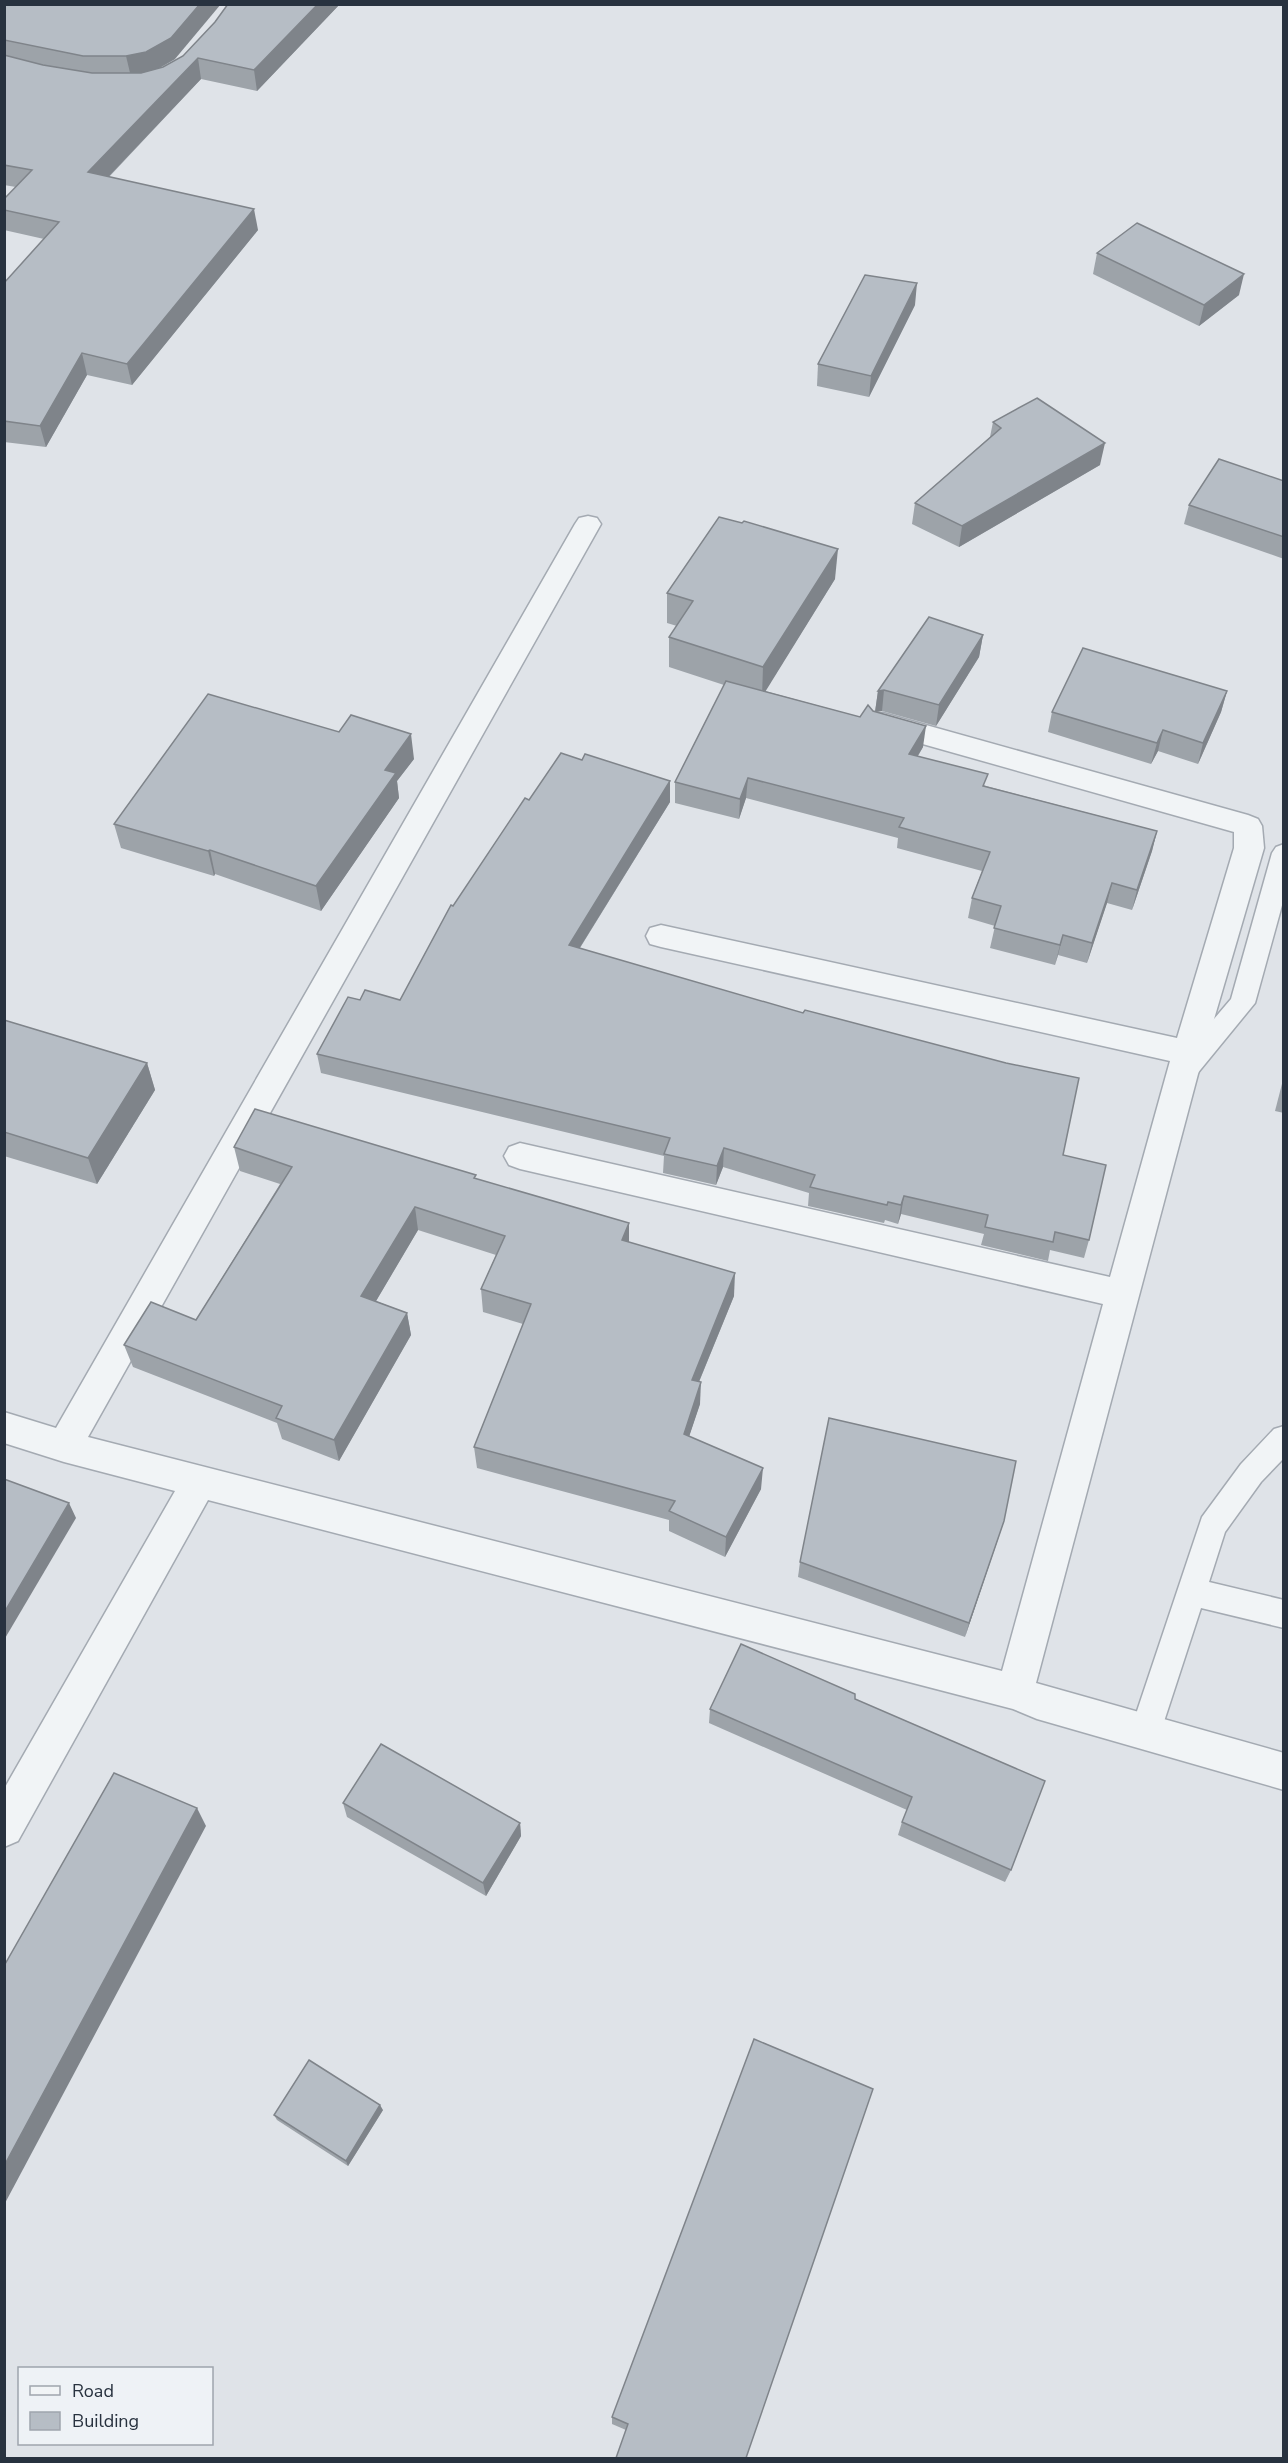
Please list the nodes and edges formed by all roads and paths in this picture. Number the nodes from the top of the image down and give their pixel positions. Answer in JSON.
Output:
{"nodes":[{"id":1,"x":588,"y":524,"type":"dead end"},
{"id":2,"x":881,"y":723,"type":"edge"},
{"id":3,"x":1284,"y":853,"type":"edge"},
{"id":4,"x":662,"y":936,"type":"dead end"},
{"id":5,"x":1186,"y":1063,"type":"junction"},
{"id":6,"x":520,"y":1156,"type":"dead end"},
{"id":7,"x":1123,"y":1294,"type":"junction"},
{"id":8,"x":4,"y":1426,"type":"edge"},
{"id":9,"x":1284,"y":1438,"type":"edge"},
{"id":10,"x":64,"y":1446,"type":"junction"},
{"id":11,"x":199,"y":1482,"type":"junction"},
{"id":12,"x":1191,"y":1592,"type":"junction"},
{"id":13,"x":1284,"y":1614,"type":"edge"},
{"id":14,"x":1015,"y":1692,"type":"junction"},
{"id":15,"x":1146,"y":1732,"type":"junction"},
{"id":16,"x":1284,"y":1772,"type":"edge"},
{"id":17,"x":4,"y":1828,"type":"edge"}],
"edges":[{"from":1,"to":10,"type":"street"},
{"from":2,"to":5,"type":"street"},
{"from":3,"to":5,"type":"lane"},
{"from":4,"to":5,"type":"street"},
{"from":5,"to":7,"type":"street"},
{"from":6,"to":7,"type":"street"},
{"from":7,"to":14,"type":"street"},
{"from":8,"to":10,"type":"street"},
{"from":9,"to":12,"type":"lane"},
{"from":10,"to":11,"type":"street"},
{"from":11,"to":14,"type":"street"},
{"from":11,"to":17,"type":"street"},
{"from":12,"to":13,"type":"lane"},
{"from":12,"to":15,"type":"lane"},
{"from":14,"to":15,"type":"street"},
{"from":15,"to":16,"type":"street"}]}
